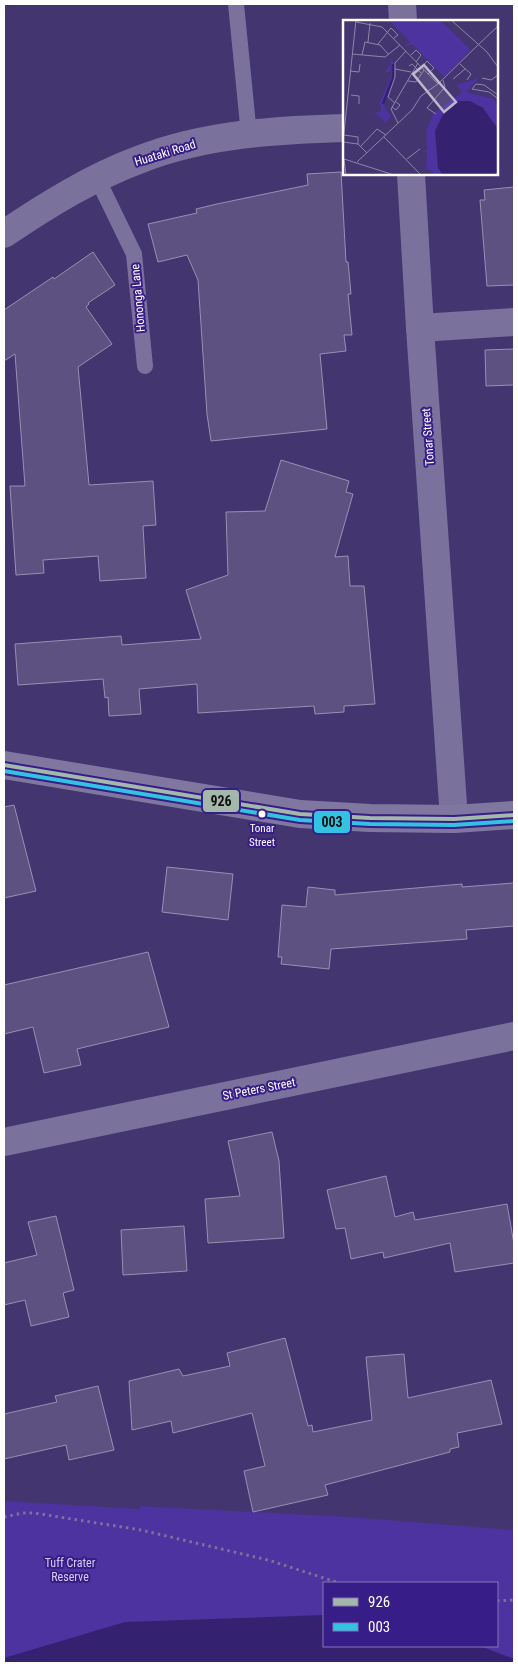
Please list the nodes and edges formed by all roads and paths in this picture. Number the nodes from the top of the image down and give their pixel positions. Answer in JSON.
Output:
{"nodes":[{"id":1,"x":236,"y":4,"type":"edge"},
{"id":2,"x":402,"y":4,"type":"edge"},
{"id":3,"x":403,"y":20,"type":"edge"},
{"id":4,"x":343,"y":128,"type":"edge"},
{"id":5,"x":249,"y":134,"type":"junction"},
{"id":6,"x":412,"y":175,"type":"edge"},
{"id":7,"x":97,"y":178,"type":"junction"},
{"id":8,"x":4,"y":234,"type":"edge"},
{"id":9,"x":514,"y":322,"type":"edge"},
{"id":10,"x":420,"y":328,"type":"junction"},
{"id":11,"x":144,"y":366,"type":"dead end"},
{"id":12,"x":4,"y":765,"type":"edge"},
{"id":13,"x":514,"y":816,"type":"edge"},
{"id":14,"x":454,"y":819,"type":"junction"},
{"id":15,"x":514,"y":1036,"type":"edge"},
{"id":16,"x":4,"y":1142,"type":"edge"},
{"id":17,"x":4,"y":1517,"type":"edge"},
{"id":18,"x":336,"y":1582,"type":"edge"},
{"id":19,"x":514,"y":1600,"type":"edge"},
{"id":20,"x":498,"y":1601,"type":"edge"}],
"edges":[{"from":1,"to":5,"type":"lane"},
{"from":2,"to":3,"type":"street"},
{"from":4,"to":5,"type":"street","name":"Huataki Road"},
{"from":5,"to":7,"type":"street","name":"Huataki Road"},
{"from":6,"to":10,"type":"street","name":"Tonar Street"},
{"from":7,"to":8,"type":"street","name":"Huataki Road"},
{"from":7,"to":11,"type":"lane","name":"Hononga Lane"},
{"from":9,"to":10,"type":"street"},
{"from":10,"to":14,"type":"street","name":"Tonar Street"},
{"from":12,"to":14,"type":"main road"},
{"from":13,"to":14,"type":"main road"},
{"from":15,"to":16,"type":"street","name":"St Peters Street"},
{"from":17,"to":18,"type":"path"},
{"from":19,"to":20,"type":"path"}]}
